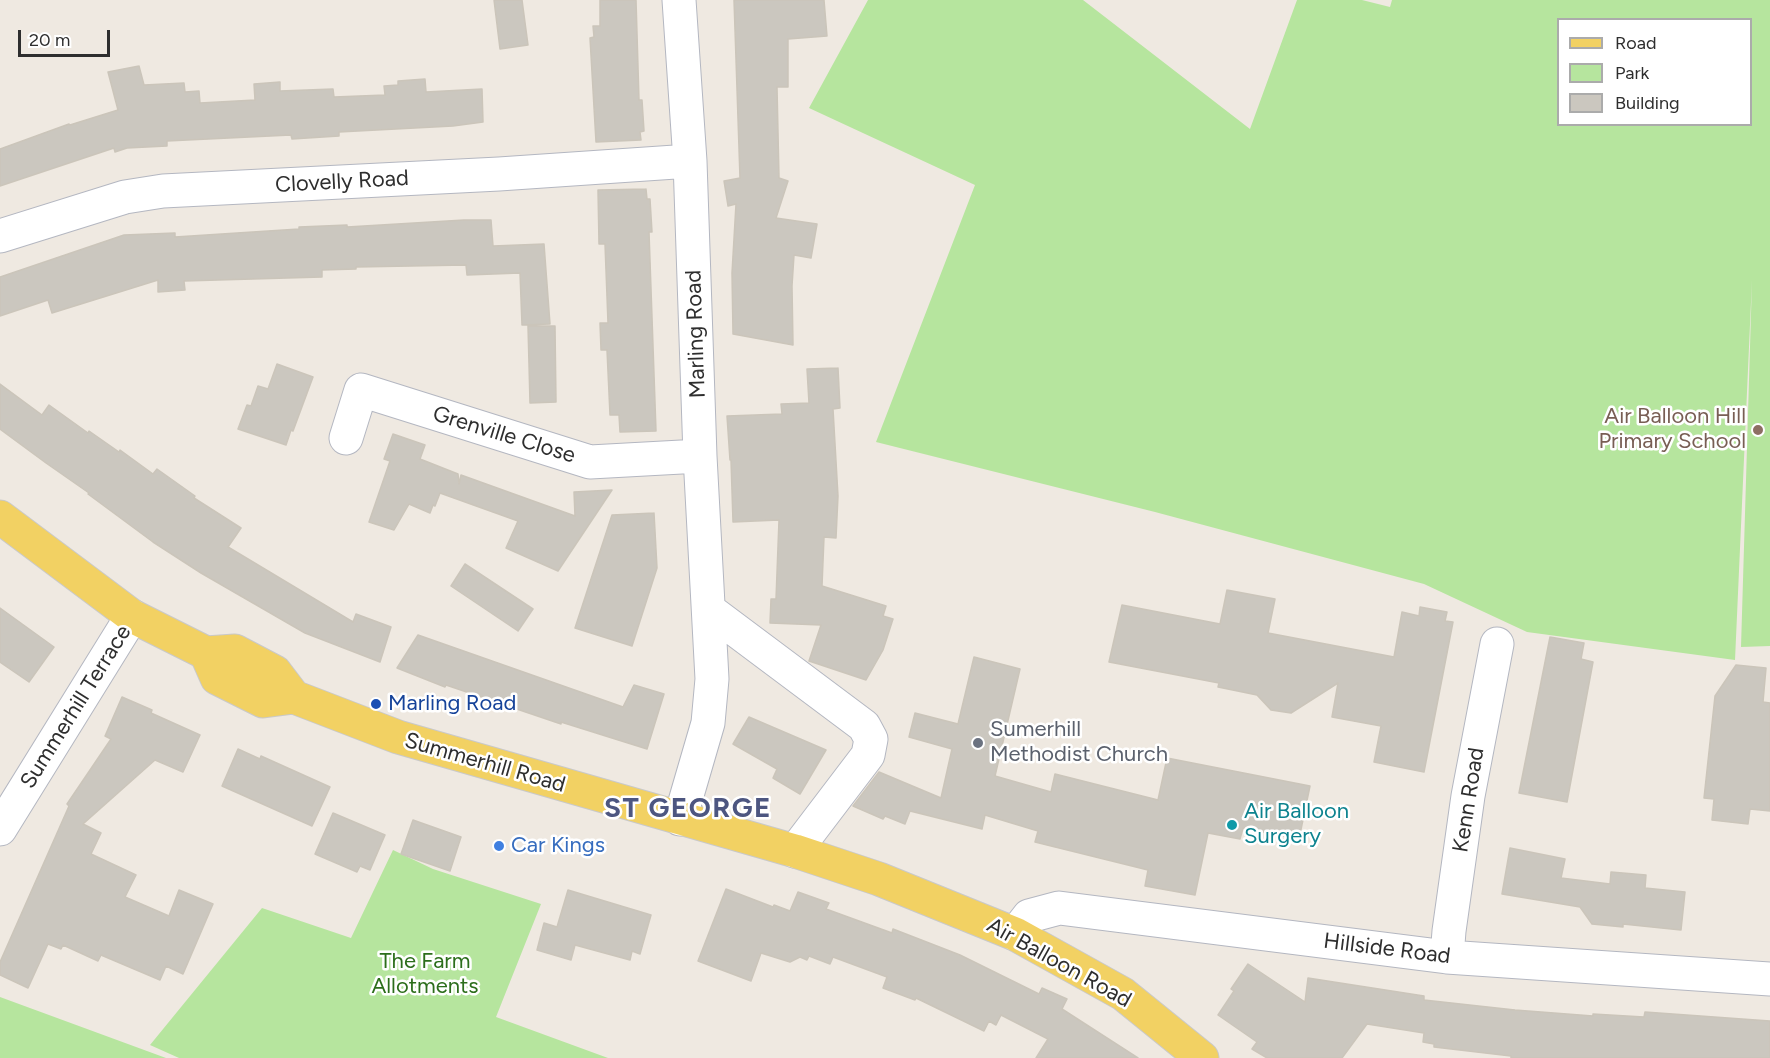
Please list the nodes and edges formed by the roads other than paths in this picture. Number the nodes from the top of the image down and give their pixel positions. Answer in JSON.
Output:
{"nodes":[{"id":1,"x":679,"y":0,"type":"edge"},
{"id":2,"x":690,"y":161,"type":"junction"},
{"id":3,"x":0,"y":236,"type":"edge"},
{"id":4,"x":346,"y":438,"type":"dead end"},
{"id":5,"x":700,"y":456,"type":"junction"},
{"id":6,"x":0,"y":517,"type":"edge"},
{"id":7,"x":709,"y":610,"type":"junction"},
{"id":8,"x":132,"y":616,"type":"junction"},
{"id":9,"x":1497,"y":644,"type":"dead end"},
{"id":10,"x":680,"y":819,"type":"junction"},
{"id":11,"x":0,"y":829,"type":"edge"},
{"id":12,"x":795,"y":851,"type":"junction"},
{"id":13,"x":879,"y":879,"type":"joint"},
{"id":14,"x":1015,"y":934,"type":"junction"},
{"id":15,"x":1447,"y":957,"type":"junction"},
{"id":16,"x":1770,"y":979,"type":"edge"},
{"id":17,"x":1196,"y":1056,"type":"edge"}],
"edges":[{"from":1,"to":2,"type":"street","name":"Marling Road"},
{"from":2,"to":3,"type":"street","name":"Clovelly Road"},
{"from":2,"to":5,"type":"street","name":"Marling Road"},
{"from":4,"to":5,"type":"street","name":"Grenville Close"},
{"from":5,"to":7,"type":"street","name":"Marling Road"},
{"from":6,"to":8,"type":"main road","name":"Summerhill Road"},
{"from":7,"to":10,"type":"street"},
{"from":7,"to":12,"type":"street"},
{"from":8,"to":10,"type":"main road","name":"Summerhill Road"},
{"from":8,"to":11,"type":"street","name":"Summerhill Terrace"},
{"from":9,"to":15,"type":"street","name":"Kenn Road"},
{"from":10,"to":12,"type":"main road","name":"Summerhill Road"},
{"from":12,"to":13,"type":"main road","name":"Summerhill Road"},
{"from":13,"to":14,"type":"main road","name":"Air Balloon Road"},
{"from":14,"to":15,"type":"street","name":"Hillside Road"},
{"from":14,"to":17,"type":"main road","name":"Air Balloon Road"},
{"from":15,"to":16,"type":"street","name":"Hillside Road"}]}
